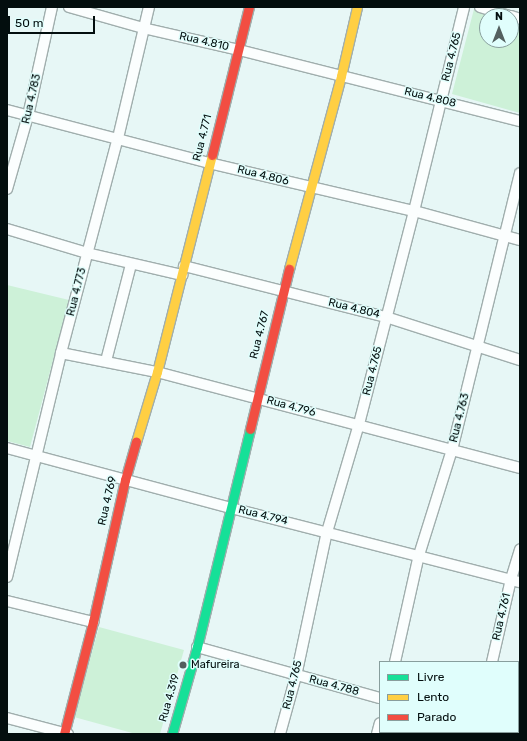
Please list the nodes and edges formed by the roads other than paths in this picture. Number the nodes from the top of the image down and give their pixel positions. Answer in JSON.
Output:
{"nodes":[{"id":1,"x":52,"y":7,"type":"edge"},
{"id":2,"x":69,"y":7,"type":"edge"},
{"id":3,"x":149,"y":7,"type":"edge"},
{"id":4,"x":249,"y":7,"type":"edge"},
{"id":5,"x":357,"y":7,"type":"edge"},
{"id":6,"x":464,"y":7,"type":"edge"},
{"id":7,"x":143,"y":28,"type":"junction"},
{"id":8,"x":239,"y":50,"type":"junction"},
{"id":9,"x":340,"y":76,"type":"junction"},
{"id":10,"x":441,"y":101,"type":"junction"},
{"id":11,"x":7,"y":110,"type":"edge"},
{"id":12,"x":28,"y":116,"type":"junction"},
{"id":13,"x":520,"y":121,"type":"edge"},
{"id":14,"x":118,"y":138,"type":"junction"},
{"id":15,"x":209,"y":163,"type":"junction"},
{"id":16,"x":520,"y":172,"type":"edge"},
{"id":17,"x":311,"y":187,"type":"junction"},
{"id":18,"x":7,"y":189,"type":"edge"},
{"id":19,"x":414,"y":211,"type":"junction"},
{"id":20,"x":7,"y":229,"type":"edge"},
{"id":21,"x":505,"y":237,"type":"junction"},
{"id":22,"x":520,"y":240,"type":"edge"},
{"id":23,"x":87,"y":253,"type":"junction"},
{"id":24,"x":131,"y":264,"type":"junction"},
{"id":25,"x":183,"y":270,"type":"junction"},
{"id":26,"x":283,"y":291,"type":"junction"},
{"id":27,"x":386,"y":317,"type":"junction"},
{"id":28,"x":478,"y":347,"type":"junction"},
{"id":29,"x":61,"y":353,"type":"junction"},
{"id":30,"x":520,"y":360,"type":"edge"},
{"id":31,"x":106,"y":361,"type":"junction"},
{"id":32,"x":157,"y":372,"type":"junction"},
{"id":33,"x":257,"y":398,"type":"junction"},
{"id":34,"x":359,"y":424,"type":"junction"},
{"id":35,"x":7,"y":448,"type":"edge"},
{"id":36,"x":452,"y":450,"type":"junction"},
{"id":37,"x":36,"y":455,"type":"junction"},
{"id":38,"x":520,"y":468,"type":"edge"},
{"id":39,"x":125,"y":480,"type":"junction"},
{"id":40,"x":231,"y":508,"type":"junction"},
{"id":41,"x":327,"y":532,"type":"junction"},
{"id":42,"x":520,"y":549,"type":"edge"},
{"id":43,"x":419,"y":555,"type":"junction"},
{"id":44,"x":7,"y":577,"type":"edge"},
{"id":45,"x":516,"y":580,"type":"edge"},
{"id":46,"x":7,"y":601,"type":"edge"},
{"id":47,"x":93,"y":622,"type":"junction"},
{"id":48,"x":197,"y":647,"type":"junction"},
{"id":49,"x":395,"y":661,"type":"edge"},
{"id":50,"x":492,"y":661,"type":"edge"},
{"id":51,"x":191,"y":669,"type":"joint"},
{"id":52,"x":296,"y":676,"type":"junction"},
{"id":53,"x":379,"y":698,"type":"edge"},
{"id":54,"x":7,"y":718,"type":"edge"},
{"id":55,"x":66,"y":734,"type":"edge"},
{"id":56,"x":172,"y":734,"type":"edge"},
{"id":57,"x":280,"y":734,"type":"edge"}],
"edges":[{"from":1,"to":12,"type":"street","name":"Rua 4.783"},
{"from":2,"to":7,"type":"street","name":"Rua 4.810"},
{"from":3,"to":7,"type":"street","name":"Rua 4.773"},
{"from":4,"to":8,"type":"street","name":"Rua 4.771"},
{"from":5,"to":9,"type":"street","name":"Rua 4.767"},
{"from":6,"to":10,"type":"street","name":"Rua 4.765"},
{"from":7,"to":8,"type":"street","name":"Rua 4.810"},
{"from":7,"to":14,"type":"street","name":"Rua 4.773"},
{"from":8,"to":9,"type":"street","name":"Rua 4.810"},
{"from":8,"to":15,"type":"street","name":"Rua 4.771"},
{"from":9,"to":10,"type":"street","name":"Rua 4.808"},
{"from":9,"to":17,"type":"street","name":"Rua 4.767"},
{"from":10,"to":13,"type":"street","name":"Rua 4.808"},
{"from":10,"to":19,"type":"street","name":"Rua 4.765"},
{"from":11,"to":12,"type":"street","name":"Rua 4.806"},
{"from":12,"to":14,"type":"street","name":"Rua 4.806"},
{"from":12,"to":18,"type":"street","name":"Rua 4.783"},
{"from":14,"to":15,"type":"street","name":"Rua 4.806"},
{"from":14,"to":23,"type":"street","name":"Rua 4.773"},
{"from":15,"to":17,"type":"street","name":"Rua 4.806"},
{"from":15,"to":25,"type":"street","name":"Rua 4.771"},
{"from":16,"to":21,"type":"street","name":"Rua 4.763"},
{"from":17,"to":19,"type":"street","name":"Rua 4.806"},
{"from":17,"to":26,"type":"street","name":"Rua 4.767"},
{"from":19,"to":21,"type":"street","name":"Rua 4.806"},
{"from":19,"to":27,"type":"street","name":"Rua 4.765"},
{"from":20,"to":23,"type":"street","name":"Rua 4.804"},
{"from":21,"to":22,"type":"street","name":"Rua 4.806"},
{"from":21,"to":28,"type":"street","name":"Rua 4.763"},
{"from":23,"to":24,"type":"street","name":"Rua 4.804"},
{"from":23,"to":29,"type":"street","name":"Rua 4.773"},
{"from":24,"to":25,"type":"street","name":"Rua 4.804"},
{"from":24,"to":31,"type":"street"},
{"from":25,"to":26,"type":"street","name":"Rua 4.804"},
{"from":25,"to":32,"type":"street","name":"Rua 4.769"},
{"from":26,"to":27,"type":"street","name":"Rua 4.804"},
{"from":26,"to":33,"type":"street","name":"Rua 4.767"},
{"from":27,"to":28,"type":"street","name":"Rua 4.804"},
{"from":27,"to":34,"type":"street","name":"Rua 4.765"},
{"from":28,"to":30,"type":"street","name":"Rua 4.804"},
{"from":28,"to":36,"type":"street","name":"Rua 4.763"},
{"from":29,"to":31,"type":"street","name":"Rua 4.796"},
{"from":29,"to":37,"type":"street","name":"Rua 4.773"},
{"from":31,"to":32,"type":"street","name":"Rua 4.796"},
{"from":32,"to":33,"type":"street","name":"Rua 4.796"},
{"from":32,"to":39,"type":"street","name":"Rua 4.769"},
{"from":33,"to":34,"type":"street","name":"Rua 4.796"},
{"from":33,"to":40,"type":"street","name":"Rua 4.767"},
{"from":34,"to":36,"type":"street","name":"Rua 4.796"},
{"from":34,"to":41,"type":"street","name":"Rua 4.765"},
{"from":35,"to":37,"type":"street","name":"Rua 4.794"},
{"from":36,"to":38,"type":"street","name":"Rua 4.796"},
{"from":36,"to":43,"type":"street","name":"Rua 4.763"},
{"from":37,"to":39,"type":"street","name":"Rua 4.794"},
{"from":37,"to":44,"type":"street","name":"Rua 4.773"},
{"from":39,"to":40,"type":"street","name":"Rua 4.794"},
{"from":39,"to":47,"type":"street","name":"Rua 4.769"},
{"from":40,"to":41,"type":"street","name":"Rua 4.794"},
{"from":40,"to":48,"type":"street","name":"Rua 4.767"},
{"from":41,"to":43,"type":"street","name":"Rua 4.794"},
{"from":41,"to":52,"type":"street","name":"Rua 4.765"},
{"from":42,"to":45,"type":"street","name":"Rua 4.761"},
{"from":43,"to":45,"type":"street","name":"Rua 4.794"},
{"from":43,"to":49,"type":"street","name":"Rua 4.763"},
{"from":45,"to":50,"type":"street","name":"Rua 4.761"},
{"from":46,"to":47,"type":"street"},
{"from":47,"to":55,"type":"street","name":"Rua 4.769"},
{"from":48,"to":51,"type":"street","name":"Rua 4.767"},
{"from":48,"to":52,"type":"street","name":"Rua 4.788"},
{"from":51,"to":56,"type":"street","name":"Rua 4.319"},
{"from":52,"to":53,"type":"street","name":"Rua 4.788"},
{"from":52,"to":57,"type":"street","name":"Rua 4.765"},
{"from":54,"to":55,"type":"street"}]}
